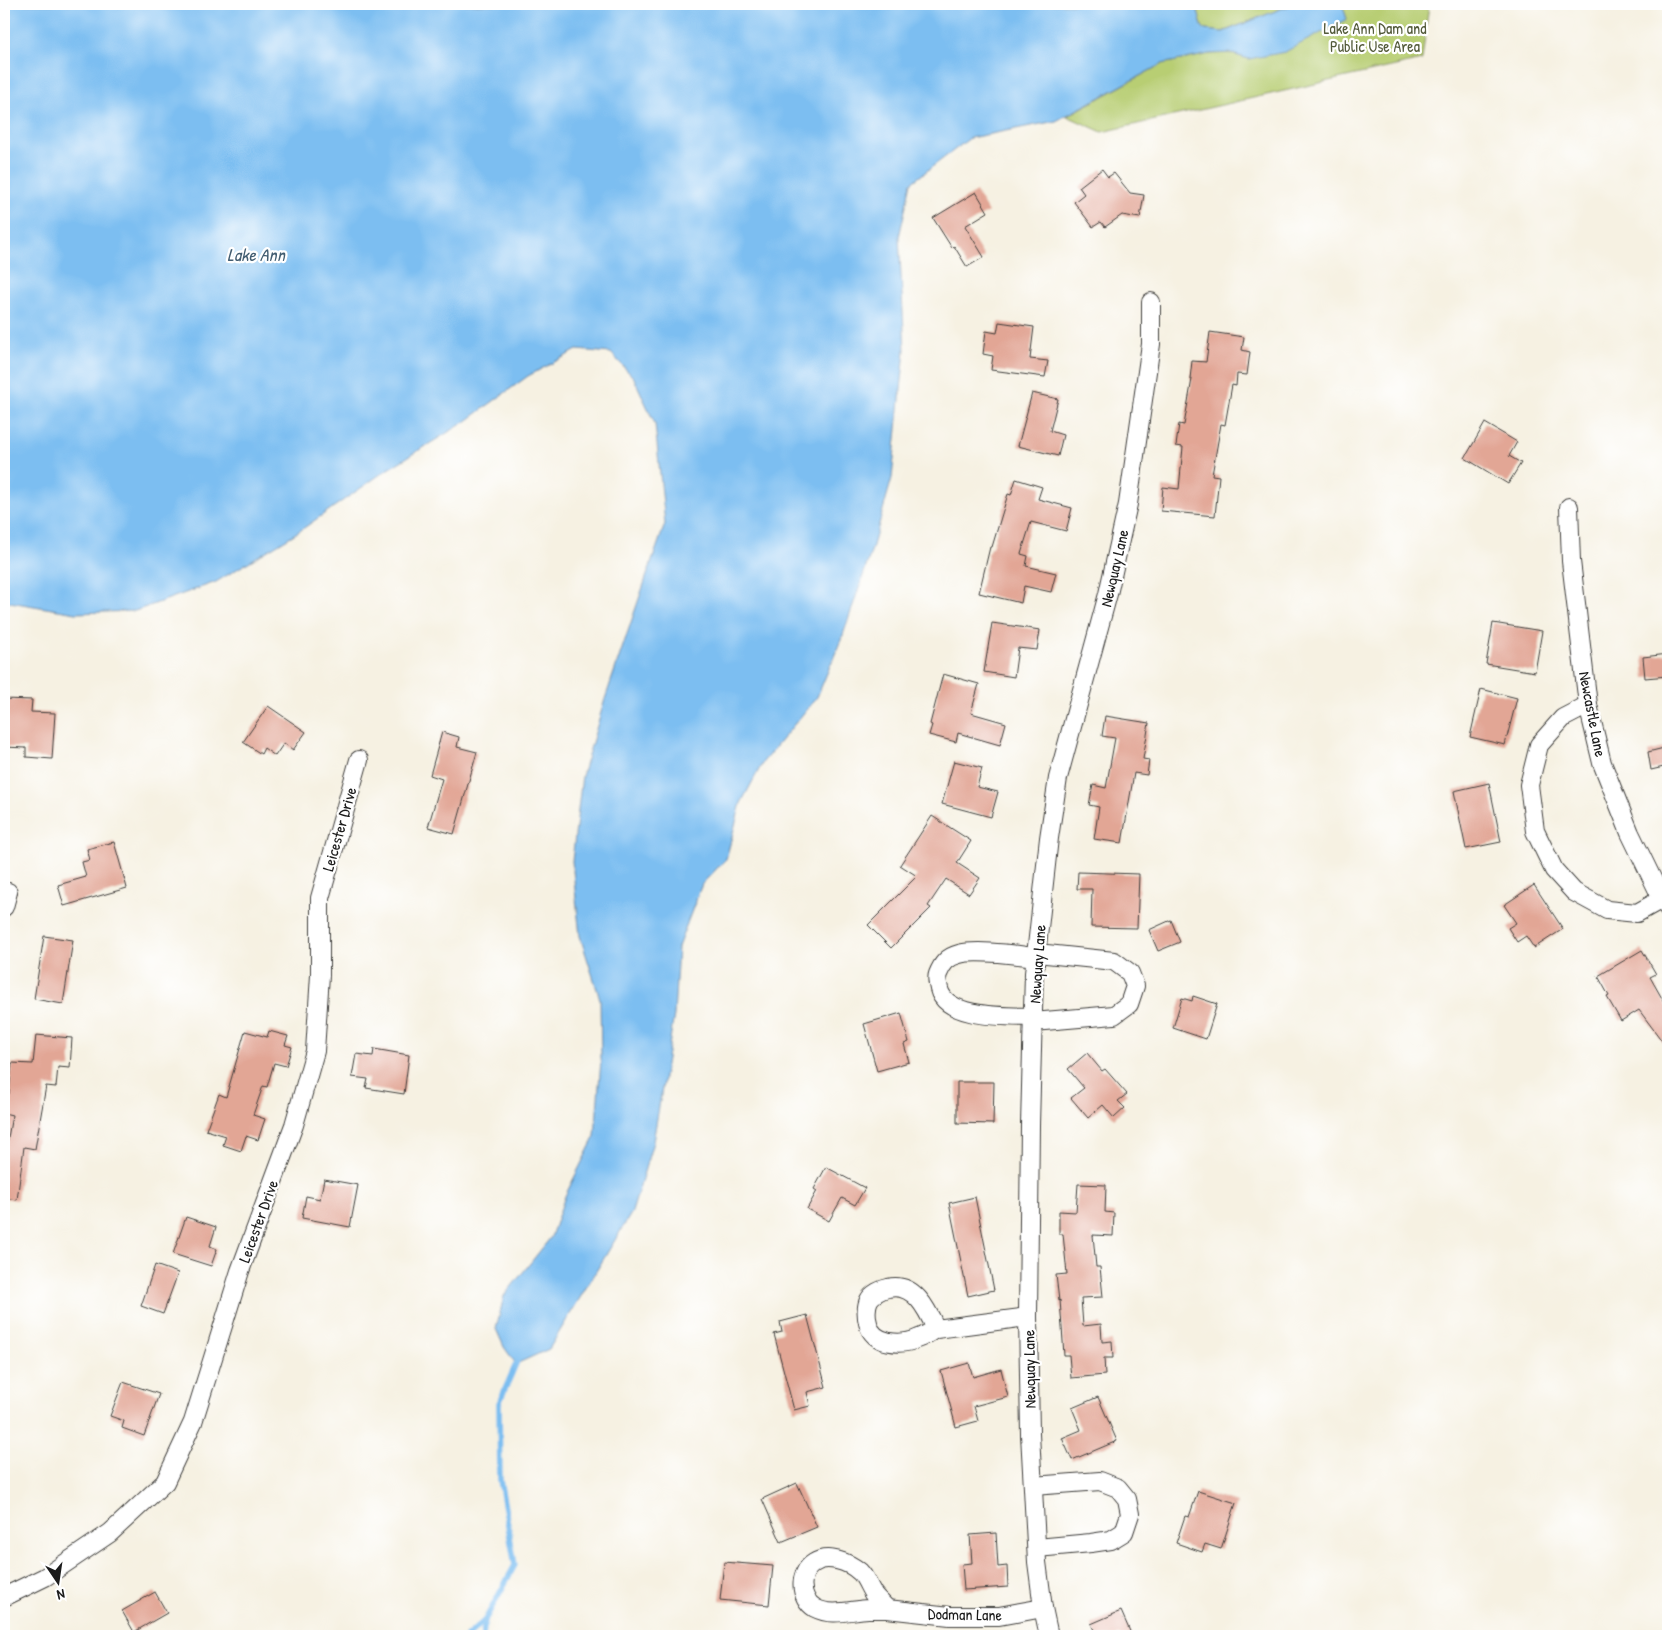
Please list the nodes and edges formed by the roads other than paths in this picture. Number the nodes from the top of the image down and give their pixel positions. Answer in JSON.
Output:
{"nodes":[{"id":1,"x":1151,"y":302,"type":"dead end"},
{"id":2,"x":1570,"y":507,"type":"dead end"},
{"id":3,"x":1588,"y":705,"type":"junction"},
{"id":4,"x":359,"y":760,"type":"dead end"},
{"id":5,"x":1665,"y":903,"type":"edge"},
{"id":6,"x":1036,"y":955,"type":"junction"},
{"id":7,"x":1033,"y":1019,"type":"junction"},
{"id":8,"x":1028,"y":1317,"type":"junction"},
{"id":9,"x":936,"y":1329,"type":"dead end"},
{"id":10,"x":1033,"y":1486,"type":"junction"},
{"id":11,"x":1037,"y":1548,"type":"junction"},
{"id":12,"x":4,"y":1596,"type":"edge"},
{"id":13,"x":1043,"y":1608,"type":"junction"},
{"id":14,"x":887,"y":1609,"type":"junction"},
{"id":15,"x":1049,"y":1636,"type":"edge"}],
"edges":[{"from":1,"to":6,"type":"street","name":"Newquay Lane"},
{"from":2,"to":3,"type":"street","name":"Newcastle Lane"},
{"from":3,"to":5,"type":"street","name":"Newcastle Lane"},
{"from":3,"to":5,"type":"street"},
{"from":4,"to":12,"type":"street","name":"Leicester Drive"},
{"from":6,"to":7,"type":"street","name":"Newquay Lane"},
{"from":6,"to":7,"type":"street"},
{"from":6,"to":7,"type":"street"},
{"from":7,"to":8,"type":"street","name":"Newquay Lane"},
{"from":8,"to":9,"type":"street"},
{"from":8,"to":10,"type":"street","name":"Newquay Lane"},
{"from":10,"to":11,"type":"street","name":"Newquay Lane"},
{"from":10,"to":11,"type":"street"},
{"from":11,"to":13,"type":"street","name":"Newquay Lane"},
{"from":13,"to":14,"type":"street","name":"Dodman Lane"},
{"from":13,"to":15,"type":"street","name":"Newquay Lane"},
{"from":14,"to":14,"type":"street","name":"Dodman Lane"}]}
